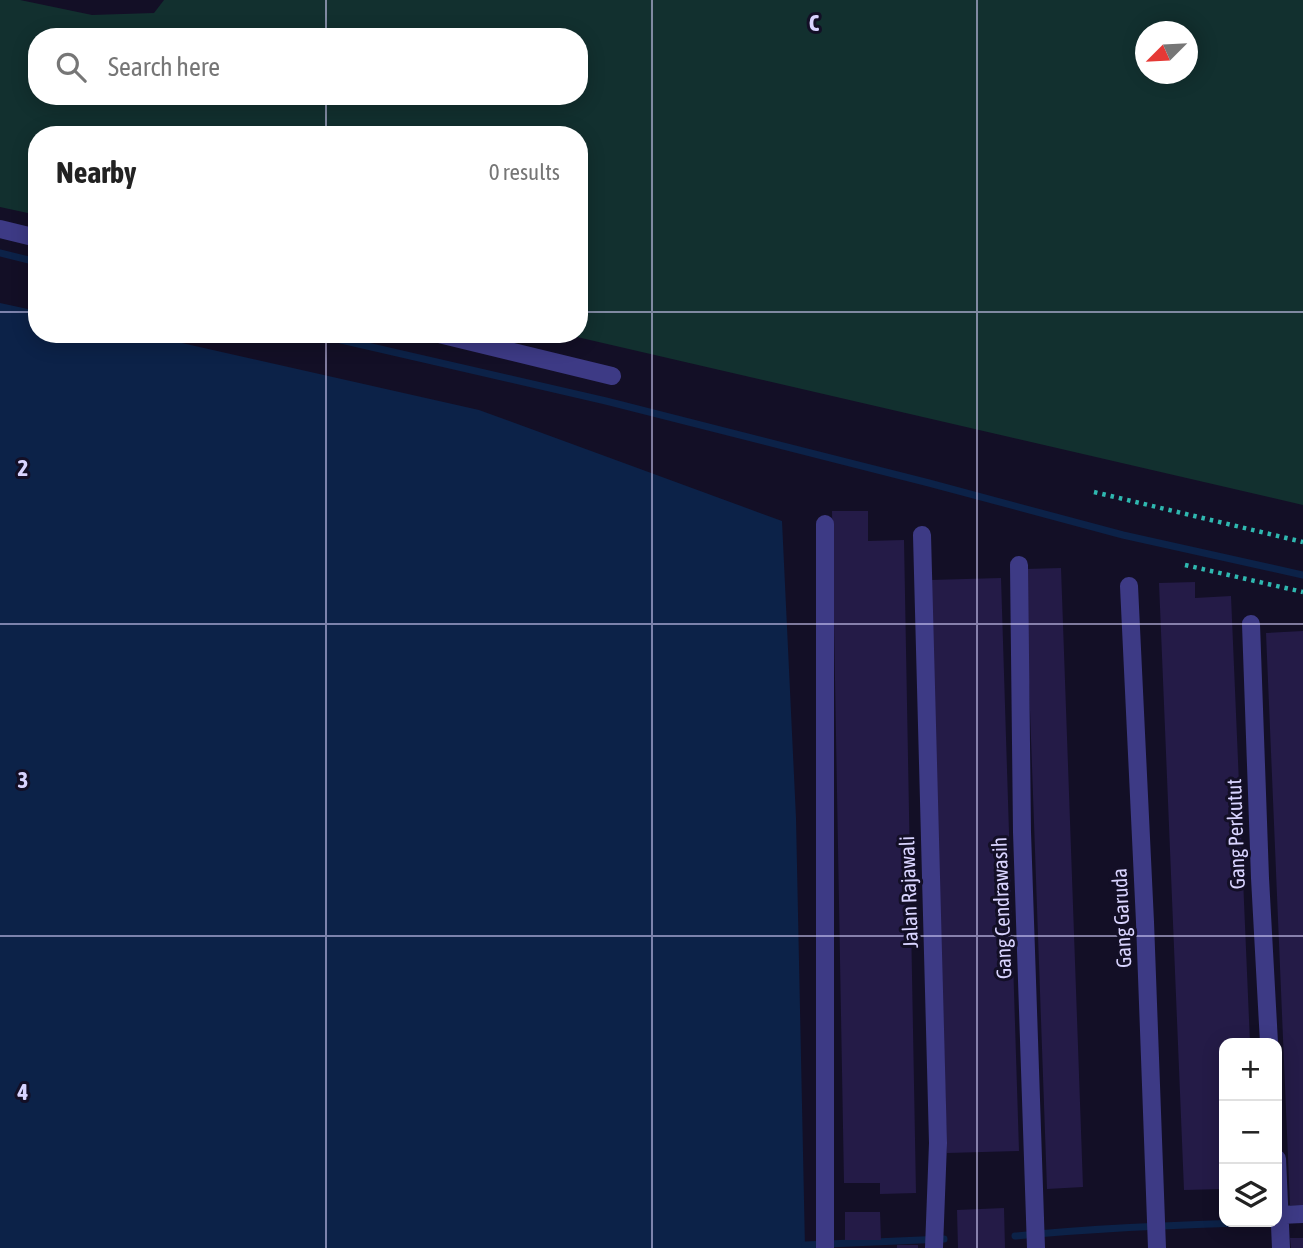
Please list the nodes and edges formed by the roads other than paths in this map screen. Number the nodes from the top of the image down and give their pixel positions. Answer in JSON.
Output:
{"nodes":[{"id":1,"x":0,"y":229,"type":"edge"},
{"id":2,"x":28,"y":236,"type":"edge"},
{"id":3,"x":476,"y":343,"type":"edge"},
{"id":4,"x":612,"y":376,"type":"dead end"},
{"id":5,"x":825,"y":524,"type":"dead end"},
{"id":6,"x":922,"y":535,"type":"dead end"},
{"id":7,"x":1019,"y":565,"type":"dead end"},
{"id":8,"x":1129,"y":586,"type":"dead end"},
{"id":9,"x":1251,"y":624,"type":"dead end"},
{"id":10,"x":1269,"y":1038,"type":"edge"},
{"id":11,"x":1277,"y":1164,"type":"edge"},
{"id":12,"x":1303,"y":1214,"type":"edge"},
{"id":13,"x":1281,"y":1228,"type":"edge"},
{"id":14,"x":1157,"y":1243,"type":"edge"},
{"id":15,"x":825,"y":1248,"type":"edge"},
{"id":16,"x":934,"y":1248,"type":"edge"},
{"id":17,"x":1036,"y":1248,"type":"edge"}],
"edges":[{"from":1,"to":2,"type":"street"},
{"from":3,"to":4,"type":"street"},
{"from":5,"to":15,"type":"street"},
{"from":6,"to":16,"type":"street","name":"Jalan Rajawali"},
{"from":7,"to":17,"type":"street","name":"Gang Cendrawasih"},
{"from":8,"to":14,"type":"street","name":"Gang Garuda"},
{"from":9,"to":10,"type":"street","name":"Gang Perkutut"},
{"from":11,"to":13,"type":"street"},
{"from":12,"to":13,"type":"street"}]}
